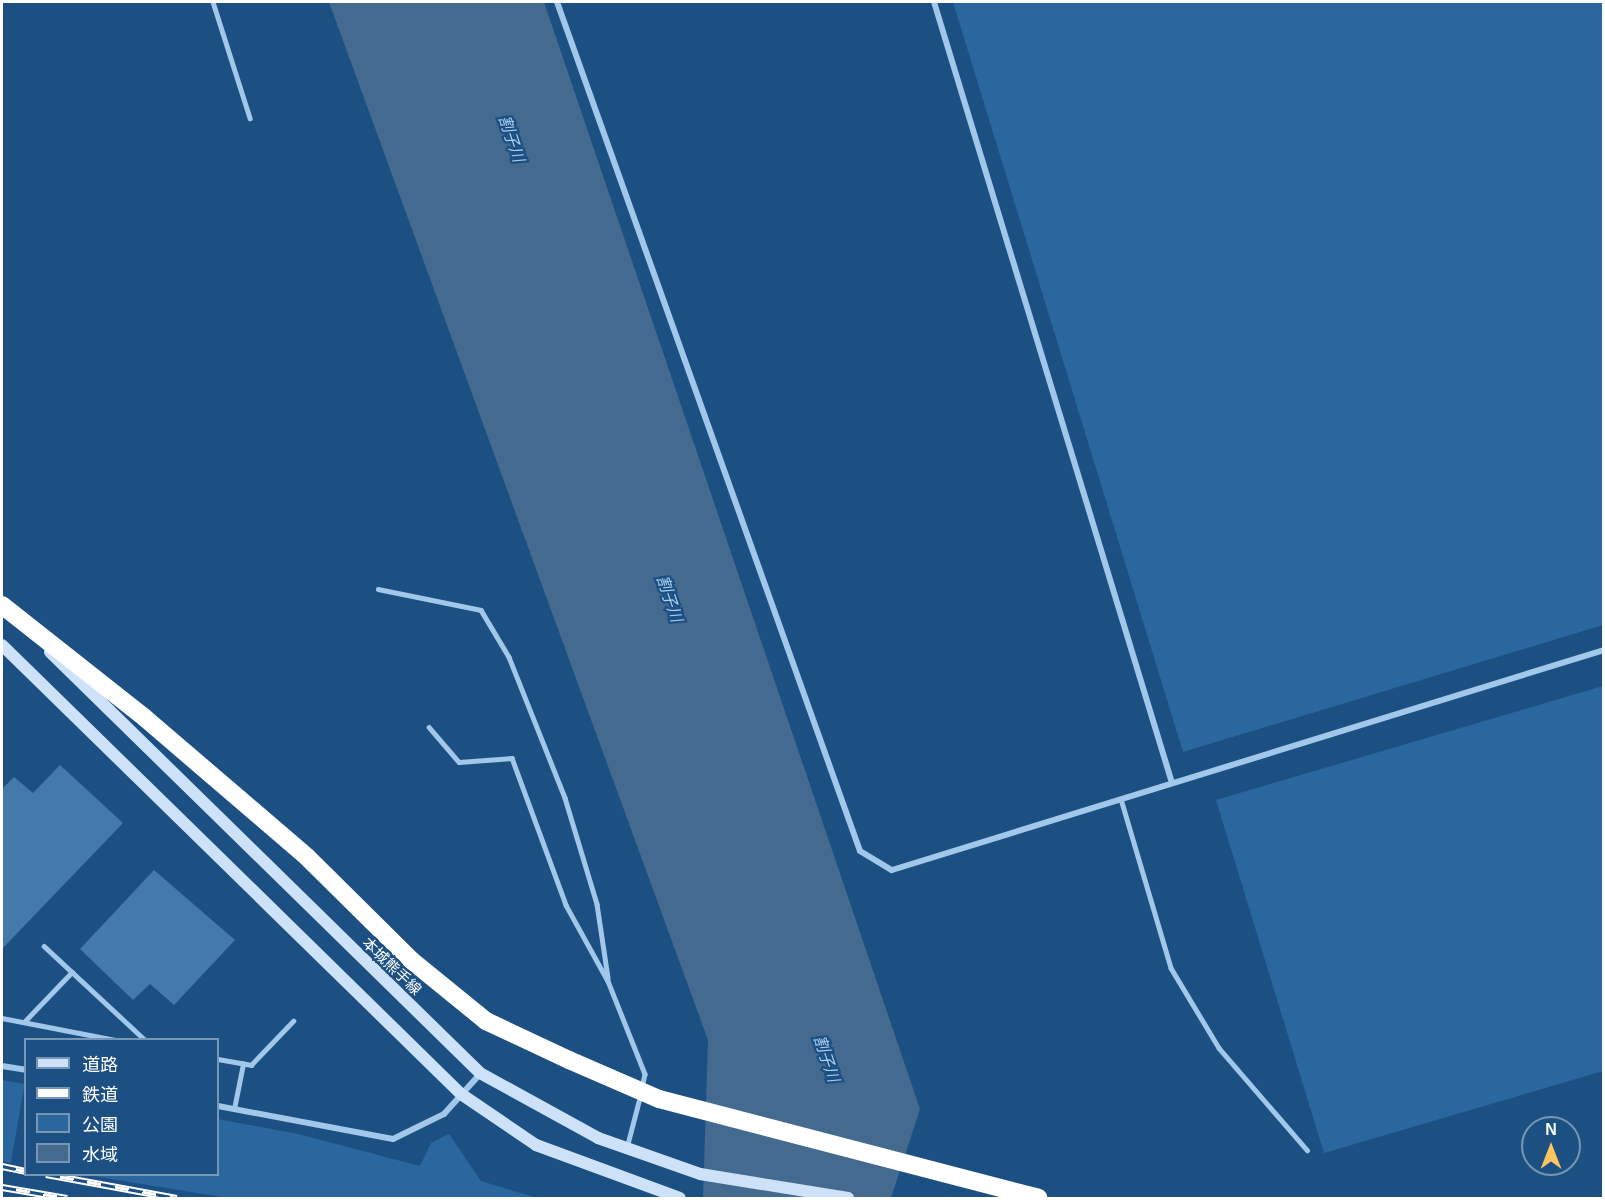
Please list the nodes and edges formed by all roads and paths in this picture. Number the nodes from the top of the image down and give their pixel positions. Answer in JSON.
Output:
{"nodes":[{"id":1,"x":213,"y":2,"type":"edge"},
{"id":2,"x":557,"y":2,"type":"edge"},
{"id":3,"x":934,"y":2,"type":"edge"},
{"id":4,"x":250,"y":118,"type":"dead end"},
{"id":5,"x":378,"y":589,"type":"dead end"},
{"id":6,"x":2,"y":605,"type":"edge"},
{"id":7,"x":2,"y":645,"type":"edge"},
{"id":8,"x":1604,"y":650,"type":"edge"},
{"id":9,"x":429,"y":727,"type":"dead end"},
{"id":10,"x":1172,"y":783,"type":"junction"},
{"id":11,"x":1121,"y":799,"type":"junction"},
{"id":12,"x":44,"y":946,"type":"dead end"},
{"id":13,"x":72,"y":972,"type":"junction"},
{"id":14,"x":608,"y":981,"type":"junction"},
{"id":15,"x":2,"y":1018,"type":"edge"},
{"id":16,"x":293,"y":1021,"type":"dead end"},
{"id":17,"x":24,"y":1022,"type":"junction"},
{"id":18,"x":105,"y":1038,"type":"edge"},
{"id":19,"x":143,"y":1038,"type":"edge"},
{"id":20,"x":219,"y":1059,"type":"edge"},
{"id":21,"x":243,"y":1064,"type":"junction"},
{"id":22,"x":2,"y":1066,"type":"edge"},
{"id":23,"x":24,"y":1071,"type":"edge"},
{"id":24,"x":480,"y":1073,"type":"junction"},
{"id":25,"x":461,"y":1094,"type":"junction"},
{"id":26,"x":219,"y":1106,"type":"edge"},
{"id":27,"x":234,"y":1109,"type":"junction"},
{"id":28,"x":627,"y":1149,"type":"junction"},
{"id":29,"x":1307,"y":1150,"type":"dead end"},
{"id":30,"x":680,"y":1198,"type":"edge"},
{"id":31,"x":848,"y":1198,"type":"edge"},
{"id":32,"x":1038,"y":1198,"type":"edge"}],
"edges":[{"from":1,"to":4,"type":"lane"},
{"from":2,"to":11,"type":"street"},
{"from":3,"to":10,"type":"street"},
{"from":5,"to":14,"type":"lane"},
{"from":6,"to":24,"type":"main road","name":"本城熊手線"},
{"from":6,"to":32,"type":"highway","bridge":true},
{"from":7,"to":25,"type":"main road"},
{"from":8,"to":10,"type":"street"},
{"from":9,"to":14,"type":"lane"},
{"from":10,"to":11,"type":"street"},
{"from":11,"to":29,"type":"lane"},
{"from":12,"to":13,"type":"lane"},
{"from":13,"to":17,"type":"lane"},
{"from":13,"to":19,"type":"lane"},
{"from":14,"to":28,"type":"lane"},
{"from":15,"to":17,"type":"lane"},
{"from":16,"to":21,"type":"lane"},
{"from":17,"to":18,"type":"lane"},
{"from":20,"to":21,"type":"lane"},
{"from":21,"to":27,"type":"lane"},
{"from":22,"to":23,"type":"street"},
{"from":24,"to":25,"type":"street"},
{"from":24,"to":28,"type":"main road","name":"本城熊手線"},
{"from":25,"to":27,"type":"street"},
{"from":25,"to":30,"type":"main road"},
{"from":26,"to":27,"type":"street"},
{"from":28,"to":31,"type":"main road","name":"本城熊手線"}]}
